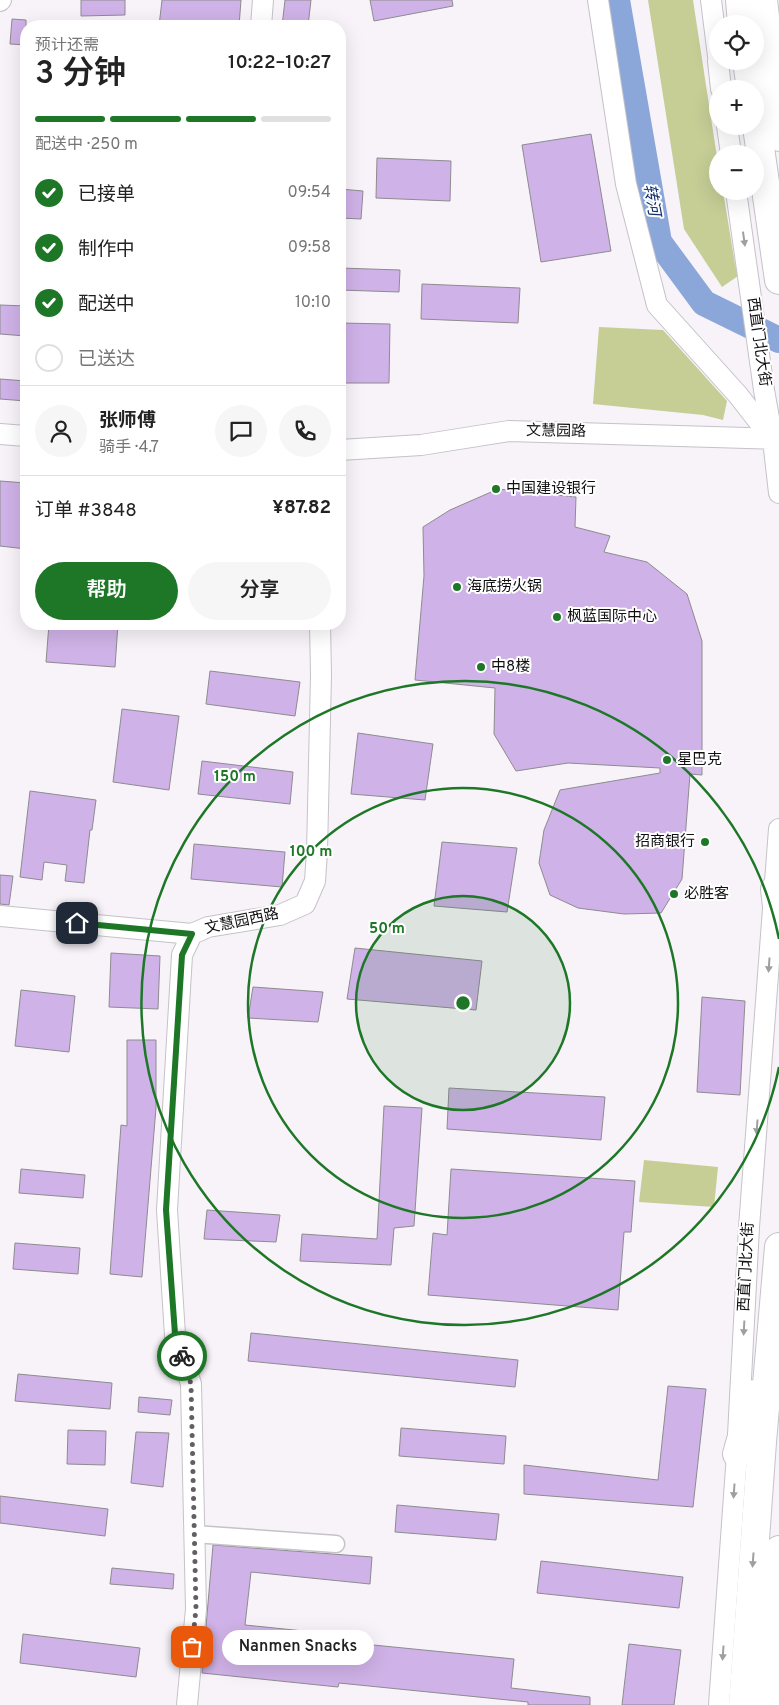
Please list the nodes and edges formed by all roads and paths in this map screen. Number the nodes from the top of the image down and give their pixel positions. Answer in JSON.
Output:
{"nodes":[{"id":1,"x":263,"y":0,"type":"edge"},
{"id":2,"x":598,"y":0,"type":"edge"},
{"id":3,"x":711,"y":0,"type":"edge"},
{"id":4,"x":750,"y":12,"type":"edge"},
{"id":5,"x":713,"y":15,"type":"edge"},
{"id":6,"x":261,"y":20,"type":"edge"},
{"id":7,"x":758,"y":135,"type":"edge"},
{"id":8,"x":779,"y":137,"type":"edge"},
{"id":9,"x":737,"y":200,"type":"edge"},
{"id":10,"x":779,"y":280,"type":"edge"},
{"id":11,"x":769,"y":385,"type":"edge"},
{"id":12,"x":0,"y":434,"type":"edge"},
{"id":13,"x":20,"y":436,"type":"edge"},
{"id":14,"x":776,"y":440,"type":"edge"},
{"id":15,"x":346,"y":450,"type":"edge"},
{"id":16,"x":779,"y":493,"type":"edge"},
{"id":17,"x":320,"y":630,"type":"edge"},
{"id":18,"x":779,"y":829,"type":"edge"},
{"id":19,"x":775,"y":889,"type":"junction"},
{"id":20,"x":0,"y":916,"type":"edge"},
{"id":21,"x":779,"y":924,"type":"edge"},
{"id":22,"x":192,"y":934,"type":"junction"},
{"id":23,"x":779,"y":1246,"type":"edge"},
{"id":24,"x":773,"y":1325,"type":"junction"},
{"id":25,"x":737,"y":1454,"type":"junction"},
{"id":26,"x":194,"y":1534,"type":"junction"},
{"id":27,"x":336,"y":1544,"type":"dead end"},
{"id":28,"x":779,"y":1550,"type":"edge"},
{"id":29,"x":187,"y":1705,"type":"edge"},
{"id":30,"x":720,"y":1705,"type":"edge"},
{"id":31,"x":743,"y":1705,"type":"edge"},
{"id":32,"x":770,"y":1705,"type":"edge"}],
"edges":[{"from":1,"to":6,"type":"street"},
{"from":2,"to":14,"type":"street"},
{"from":3,"to":5,"type":"street"},
{"from":4,"to":8,"type":"highway"},
{"from":7,"to":10,"type":"highway"},
{"from":9,"to":11,"type":"street","name":"西直门北大街","one_way":true},
{"from":11,"to":14,"type":"street","name":"西直门北大街"},
{"from":12,"to":13,"type":"street"},
{"from":14,"to":15,"type":"street","name":"文慧园路"},
{"from":14,"to":16,"type":"street","name":"西直门北大街"},
{"from":17,"to":22,"type":"street","name":"文慧园西路"},
{"from":18,"to":19,"type":"street","name":"西直门北大街"},
{"from":19,"to":21,"type":"highway"},
{"from":19,"to":25,"type":"street","name":"西直门北大街","one_way":true},
{"from":20,"to":22,"type":"street"},
{"from":22,"to":26,"type":"street","name":"文慧园西路"},
{"from":23,"to":24,"type":"highway","name":"西直门北大街"},
{"from":24,"to":25,"type":"highway"},
{"from":24,"to":31,"type":"highway","name":"西直门北大街","one_way":true},
{"from":25,"to":30,"type":"street","name":"西直门北大街","one_way":true},
{"from":26,"to":27,"type":"street"},
{"from":26,"to":29,"type":"street","name":"文慧园西路"},
{"from":28,"to":32,"type":"highway"}]}
